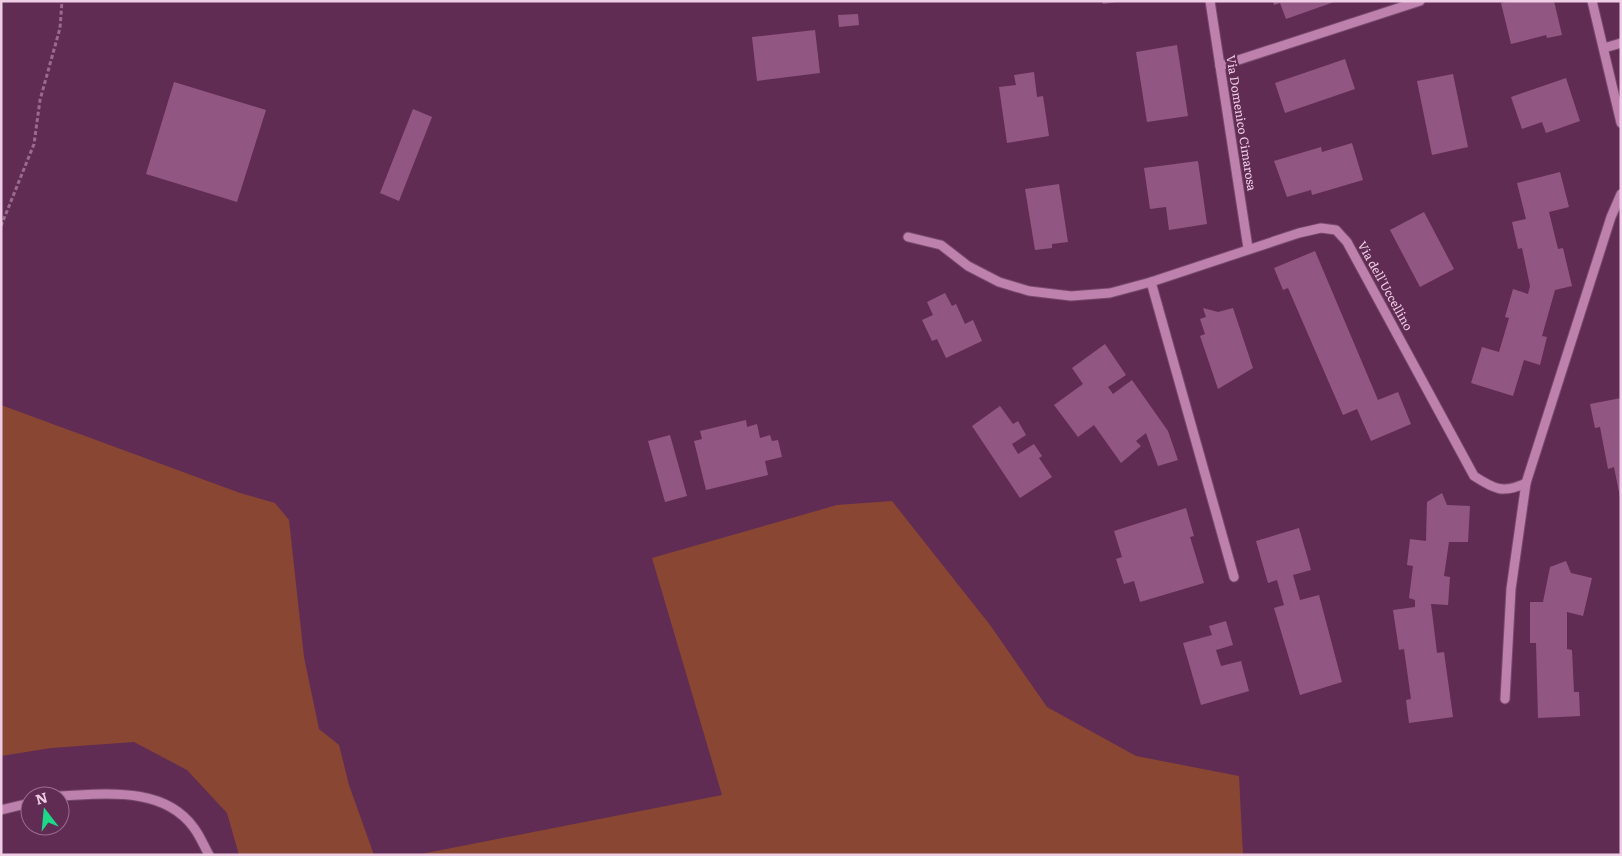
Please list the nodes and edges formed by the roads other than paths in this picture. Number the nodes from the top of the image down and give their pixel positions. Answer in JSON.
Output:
{"nodes":[{"id":1,"x":1210,"y":1,"type":"edge"},
{"id":2,"x":1420,"y":1,"type":"edge"},
{"id":3,"x":1592,"y":1,"type":"edge"},
{"id":4,"x":1621,"y":43,"type":"edge"},
{"id":5,"x":1604,"y":48,"type":"junction"},
{"id":6,"x":1220,"y":66,"type":"junction"},
{"id":7,"x":1621,"y":123,"type":"edge"},
{"id":8,"x":1621,"y":194,"type":"edge"},
{"id":9,"x":908,"y":237,"type":"dead end"},
{"id":10,"x":1248,"y":248,"type":"junction"},
{"id":11,"x":1151,"y":282,"type":"junction"},
{"id":12,"x":1526,"y":483,"type":"junction"},
{"id":13,"x":1234,"y":577,"type":"dead end"},
{"id":14,"x":1505,"y":699,"type":"dead end"},
{"id":15,"x":70,"y":796,"type":"edge"},
{"id":16,"x":20,"y":805,"type":"edge"},
{"id":17,"x":1,"y":810,"type":"edge"},
{"id":18,"x":209,"y":855,"type":"edge"}],
"edges":[{"from":1,"to":6,"type":"street","name":"Via Domenico Cimarosa"},
{"from":2,"to":6,"type":"street"},
{"from":3,"to":5,"type":"street"},
{"from":4,"to":5,"type":"street"},
{"from":5,"to":7,"type":"street"},
{"from":6,"to":10,"type":"street","name":"Via Domenico Cimarosa"},
{"from":8,"to":12,"type":"street"},
{"from":9,"to":11,"type":"street","name":"Via dell'Uccellino"},
{"from":10,"to":11,"type":"street","name":"Via dell'Uccellino"},
{"from":10,"to":12,"type":"street","name":"Via dell'Uccellino"},
{"from":11,"to":13,"type":"street"},
{"from":12,"to":14,"type":"street"},
{"from":15,"to":18,"type":"street"},
{"from":16,"to":17,"type":"street"}]}
